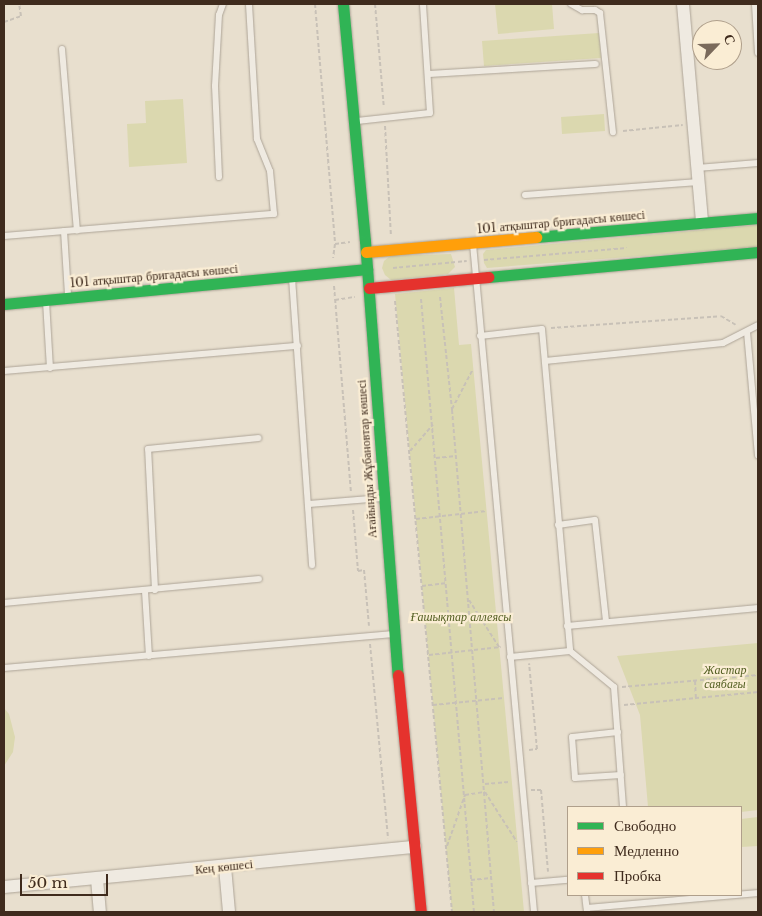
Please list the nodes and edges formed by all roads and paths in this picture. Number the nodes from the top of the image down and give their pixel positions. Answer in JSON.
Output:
{"nodes":[{"id":1,"x":20,"y":4,"type":"edge"},
{"id":2,"x":224,"y":4,"type":"edge"},
{"id":3,"x":250,"y":4,"type":"edge"},
{"id":4,"x":315,"y":4,"type":"edge"},
{"id":5,"x":343,"y":4,"type":"edge"},
{"id":6,"x":423,"y":4,"type":"edge"},
{"id":7,"x":571,"y":4,"type":"edge"},
{"id":8,"x":683,"y":4,"type":"edge"},
{"id":9,"x":755,"y":4,"type":"edge"},
{"id":10,"x":4,"y":22,"type":"edge"},
{"id":11,"x":62,"y":49,"type":"dead end"},
{"id":12,"x":758,"y":53,"type":"edge"},
{"id":13,"x":596,"y":64,"type":"dead end"},
{"id":14,"x":428,"y":74,"type":"junction"},
{"id":15,"x":354,"y":121,"type":"junction"},
{"id":16,"x":693,"y":124,"type":"junction"},
{"id":17,"x":613,"y":132,"type":"joint"},
{"id":18,"x":758,"y":163,"type":"edge"},
{"id":19,"x":697,"y":168,"type":"junction"},
{"id":20,"x":219,"y":177,"type":"dead end"},
{"id":21,"x":698,"y":182,"type":"junction"},
{"id":22,"x":524,"y":195,"type":"dead end"},
{"id":23,"x":758,"y":218,"type":"edge"},
{"id":24,"x":702,"y":223,"type":"junction"},
{"id":25,"x":77,"y":230,"type":"junction"},
{"id":26,"x":64,"y":231,"type":"junction"},
{"id":27,"x":4,"y":236,"type":"edge"},
{"id":28,"x":350,"y":242,"type":"dead end"},
{"id":29,"x":473,"y":243,"type":"junction"},
{"id":30,"x":335,"y":244,"type":"junction"},
{"id":31,"x":629,"y":248,"type":"dead end"},
{"id":32,"x":366,"y":252,"type":"junction"},
{"id":33,"x":758,"y":252,"type":"edge"},
{"id":34,"x":493,"y":259,"type":"junction"},
{"id":35,"x":474,"y":261,"type":"junction"},
{"id":36,"x":333,"y":262,"type":"dead end"},
{"id":37,"x":392,"y":262,"type":"dead end"},
{"id":38,"x":418,"y":266,"type":"junction"},
{"id":39,"x":393,"y":268,"type":"junction"},
{"id":40,"x":367,"y":269,"type":"junction"},
{"id":41,"x":393,"y":274,"type":"dead end"},
{"id":42,"x":292,"y":276,"type":"junction"},
{"id":43,"x":494,"y":276,"type":"junction"},
{"id":44,"x":475,"y":278,"type":"junction"},
{"id":45,"x":334,"y":281,"type":"dead end"},
{"id":46,"x":420,"y":287,"type":"junction"},
{"id":47,"x":369,"y":288,"type":"junction"},
{"id":48,"x":439,"y":290,"type":"dead end"},
{"id":49,"x":394,"y":294,"type":"dead end"},
{"id":50,"x":68,"y":297,"type":"junction"},
{"id":51,"x":355,"y":297,"type":"dead end"},
{"id":52,"x":46,"y":300,"type":"junction"},
{"id":53,"x":334,"y":300,"type":"junction"},
{"id":54,"x":4,"y":304,"type":"edge"},
{"id":55,"x":758,"y":325,"type":"edge"},
{"id":56,"x":542,"y":329,"type":"junction"},
{"id":57,"x":747,"y":332,"type":"junction"},
{"id":58,"x":480,"y":336,"type":"junction"},
{"id":59,"x":298,"y":346,"type":"junction"},
{"id":60,"x":544,"y":361,"type":"junction"},
{"id":61,"x":50,"y":368,"type":"junction"},
{"id":62,"x":473,"y":369,"type":"dead end"},
{"id":63,"x":4,"y":371,"type":"edge"},
{"id":64,"x":755,"y":376,"type":"edge"},
{"id":65,"x":452,"y":410,"type":"junction"},
{"id":66,"x":433,"y":425,"type":"junction"},
{"id":67,"x":258,"y":438,"type":"dead end"},
{"id":68,"x":410,"y":451,"type":"junction"},
{"id":69,"x":456,"y":456,"type":"junction"},
{"id":70,"x":758,"y":456,"type":"edge"},
{"id":71,"x":436,"y":458,"type":"junction"},
{"id":72,"x":384,"y":498,"type":"junction"},
{"id":73,"x":352,"y":500,"type":"junction"},
{"id":74,"x":309,"y":504,"type":"junction"},
{"id":75,"x":487,"y":511,"type":"dead end"},
{"id":76,"x":461,"y":514,"type":"junction"},
{"id":77,"x":441,"y":516,"type":"junction"},
{"id":78,"x":416,"y":519,"type":"junction"},
{"id":79,"x":558,"y":524,"type":"junction"},
{"id":80,"x":312,"y":565,"type":"dead end"},
{"id":81,"x":259,"y":579,"type":"dead end"},
{"id":82,"x":447,"y":583,"type":"junction"},
{"id":83,"x":422,"y":586,"type":"junction"},
{"id":84,"x":155,"y":590,"type":"junction"},
{"id":85,"x":145,"y":591,"type":"junction"},
{"id":86,"x":468,"y":598,"type":"junction"},
{"id":87,"x":4,"y":603,"type":"edge"},
{"id":88,"x":758,"y":608,"type":"edge"},
{"id":89,"x":606,"y":621,"type":"junction"},
{"id":90,"x":567,"y":626,"type":"junction"},
{"id":91,"x":394,"y":633,"type":"junction"},
{"id":92,"x":369,"y":636,"type":"junction"},
{"id":93,"x":473,"y":650,"type":"junction"},
{"id":94,"x":570,"y":651,"type":"junction"},
{"id":95,"x":453,"y":652,"type":"junction"},
{"id":96,"x":429,"y":655,"type":"junction"},
{"id":97,"x":529,"y":655,"type":"junction"},
{"id":98,"x":149,"y":656,"type":"junction"},
{"id":99,"x":510,"y":657,"type":"junction"},
{"id":100,"x":4,"y":668,"type":"edge"},
{"id":101,"x":758,"y":675,"type":"edge"},
{"id":102,"x":695,"y":681,"type":"junction"},
{"id":103,"x":614,"y":688,"type":"junction"},
{"id":104,"x":758,"y":692,"type":"edge"},
{"id":105,"x":504,"y":698,"type":"dead end"},
{"id":106,"x":696,"y":698,"type":"junction"},
{"id":107,"x":477,"y":700,"type":"junction"},
{"id":108,"x":457,"y":702,"type":"junction"},
{"id":109,"x":433,"y":705,"type":"junction"},
{"id":110,"x":616,"y":706,"type":"junction"},
{"id":111,"x":618,"y":732,"type":"junction"},
{"id":112,"x":526,"y":751,"type":"dead end"},
{"id":113,"x":621,"y":775,"type":"junction"},
{"id":114,"x":510,"y":782,"type":"dead end"},
{"id":115,"x":484,"y":784,"type":"junction"},
{"id":116,"x":528,"y":785,"type":"dead end"},
{"id":117,"x":485,"y":792,"type":"junction"},
{"id":118,"x":465,"y":795,"type":"junction"},
{"id":119,"x":623,"y":806,"type":"edge"},
{"id":120,"x":517,"y":842,"type":"dead end"},
{"id":121,"x":415,"y":847,"type":"junction"},
{"id":122,"x":446,"y":848,"type":"junction"},
{"id":123,"x":389,"y":850,"type":"junction"},
{"id":124,"x":226,"y":867,"type":"junction"},
{"id":125,"x":491,"y":878,"type":"junction"},
{"id":126,"x":97,"y":879,"type":"junction"},
{"id":127,"x":471,"y":880,"type":"junction"},
{"id":128,"x":567,"y":880,"type":"edge"},
{"id":129,"x":549,"y":882,"type":"junction"},
{"id":130,"x":531,"y":883,"type":"junction"},
{"id":131,"x":4,"y":887,"type":"edge"},
{"id":132,"x":758,"y":894,"type":"edge"},
{"id":133,"x":742,"y":895,"type":"edge"},
{"id":134,"x":585,"y":896,"type":"edge"},
{"id":135,"x":733,"y":896,"type":"edge"},
{"id":136,"x":607,"y":906,"type":"junction"},
{"id":137,"x":587,"y":910,"type":"edge"},
{"id":138,"x":100,"y":912,"type":"edge"},
{"id":139,"x":229,"y":912,"type":"edge"},
{"id":140,"x":421,"y":912,"type":"edge"},
{"id":141,"x":452,"y":912,"type":"edge"},
{"id":142,"x":474,"y":912,"type":"edge"},
{"id":143,"x":494,"y":912,"type":"edge"},
{"id":144,"x":534,"y":912,"type":"edge"},
{"id":145,"x":613,"y":912,"type":"edge"}],
"edges":[{"from":1,"to":10,"type":"path"},
{"from":2,"to":20,"type":"lane"},
{"from":3,"to":25,"type":"lane"},
{"from":4,"to":30,"type":"path"},
{"from":5,"to":15,"type":"street","name":"Ағайынды Жұбановтар көшесі"},
{"from":6,"to":14,"type":"lane"},
{"from":7,"to":17,"type":"lane"},
{"from":8,"to":16,"type":"street"},
{"from":9,"to":12,"type":"lane"},
{"from":11,"to":25,"type":"lane"},
{"from":13,"to":14,"type":"lane"},
{"from":14,"to":15,"type":"lane"},
{"from":15,"to":32,"type":"street","name":"Ағайынды Жұбановтар көшесі"},
{"from":16,"to":17,"type":"path"},
{"from":16,"to":19,"type":"street"},
{"from":18,"to":19,"type":"lane"},
{"from":19,"to":21,"type":"street"},
{"from":21,"to":22,"type":"lane"},
{"from":21,"to":24,"type":"street"},
{"from":23,"to":24,"type":"street","name":"101 атқыштар бригадасы көшесі"},
{"from":24,"to":29,"type":"street","name":"101 атқыштар бригадасы көшесі"},
{"from":25,"to":26,"type":"lane"},
{"from":26,"to":27,"type":"lane"},
{"from":26,"to":50,"type":"lane"},
{"from":28,"to":30,"type":"path"},
{"from":29,"to":32,"type":"street","name":"101 атқыштар бригадасы көшесі"},
{"from":29,"to":35,"type":"lane"},
{"from":30,"to":36,"type":"path"},
{"from":31,"to":34,"type":"path"},
{"from":32,"to":40,"type":"street","name":"Ағайынды Жұбановтар көшесі"},
{"from":33,"to":43,"type":"street"},
{"from":34,"to":35,"type":"path"},
{"from":34,"to":43,"type":"path"},
{"from":35,"to":38,"type":"path"},
{"from":35,"to":44,"type":"lane"},
{"from":37,"to":39,"type":"path"},
{"from":38,"to":39,"type":"path"},
{"from":38,"to":46,"type":"path"},
{"from":39,"to":41,"type":"path"},
{"from":40,"to":42,"type":"street","name":"101 атқыштар бригадасы көшесі"},
{"from":40,"to":47,"type":"street","name":"Ағайынды Жұбановтар көшесі"},
{"from":42,"to":50,"type":"street","name":"101 атқыштар бригадасы көшесі"},
{"from":42,"to":59,"type":"lane"},
{"from":43,"to":44,"type":"street"},
{"from":44,"to":46,"type":"street"},
{"from":44,"to":58,"type":"lane"},
{"from":45,"to":53,"type":"path"},
{"from":46,"to":47,"type":"street"},
{"from":46,"to":66,"type":"path"},
{"from":47,"to":72,"type":"street","name":"Ағайынды Жұбановтар көшесі"},
{"from":48,"to":65,"type":"path"},
{"from":49,"to":68,"type":"path"},
{"from":50,"to":52,"type":"street","name":"101 атқыштар бригадасы көшесі"},
{"from":51,"to":53,"type":"path"},
{"from":52,"to":54,"type":"street","name":"101 атқыштар бригадасы көшесі"},
{"from":52,"to":61,"type":"lane"},
{"from":53,"to":73,"type":"path"},
{"from":55,"to":57,"type":"lane"},
{"from":56,"to":57,"type":"path"},
{"from":56,"to":58,"type":"lane"},
{"from":56,"to":60,"type":"lane"},
{"from":57,"to":60,"type":"lane"},
{"from":57,"to":64,"type":"lane"},
{"from":58,"to":99,"type":"lane"},
{"from":59,"to":61,"type":"lane"},
{"from":59,"to":74,"type":"lane"},
{"from":60,"to":79,"type":"lane"},
{"from":61,"to":63,"type":"lane"},
{"from":62,"to":65,"type":"path"},
{"from":64,"to":70,"type":"lane"},
{"from":65,"to":69,"type":"path"},
{"from":66,"to":68,"type":"path"},
{"from":66,"to":71,"type":"path"},
{"from":67,"to":84,"type":"lane"},
{"from":68,"to":78,"type":"path"},
{"from":69,"to":71,"type":"path"},
{"from":69,"to":76,"type":"path"},
{"from":71,"to":77,"type":"path"},
{"from":72,"to":73,"type":"lane"},
{"from":72,"to":91,"type":"street","name":"Ағайынды Жұбановтар көшесі"},
{"from":73,"to":74,"type":"lane"},
{"from":73,"to":92,"type":"path"},
{"from":74,"to":80,"type":"lane"},
{"from":75,"to":76,"type":"path"},
{"from":76,"to":77,"type":"path"},
{"from":76,"to":86,"type":"path"},
{"from":77,"to":78,"type":"path"},
{"from":77,"to":82,"type":"path"},
{"from":78,"to":83,"type":"path"},
{"from":79,"to":89,"type":"lane"},
{"from":79,"to":90,"type":"lane"},
{"from":81,"to":84,"type":"lane"},
{"from":82,"to":83,"type":"path"},
{"from":82,"to":95,"type":"path"},
{"from":83,"to":96,"type":"path"},
{"from":84,"to":85,"type":"lane"},
{"from":85,"to":87,"type":"lane"},
{"from":85,"to":98,"type":"lane"},
{"from":86,"to":93,"type":"path"},
{"from":86,"to":93,"type":"path"},
{"from":88,"to":89,"type":"lane"},
{"from":89,"to":90,"type":"lane"},
{"from":90,"to":94,"type":"lane"},
{"from":91,"to":92,"type":"lane"},
{"from":91,"to":121,"type":"street","name":"Ағайынды Жұбановтар көшесі"},
{"from":92,"to":98,"type":"lane"},
{"from":92,"to":123,"type":"path"},
{"from":93,"to":95,"type":"path"},
{"from":93,"to":107,"type":"path"},
{"from":94,"to":97,"type":"lane"},
{"from":94,"to":103,"type":"lane"},
{"from":95,"to":96,"type":"path"},
{"from":95,"to":108,"type":"path"},
{"from":96,"to":109,"type":"path"},
{"from":97,"to":99,"type":"lane"},
{"from":97,"to":112,"type":"path"},
{"from":98,"to":100,"type":"lane"},
{"from":99,"to":130,"type":"lane"},
{"from":101,"to":102,"type":"path"},
{"from":102,"to":103,"type":"path"},
{"from":102,"to":106,"type":"path"},
{"from":103,"to":110,"type":"lane"},
{"from":104,"to":106,"type":"path"},
{"from":105,"to":107,"type":"path"},
{"from":106,"to":110,"type":"path"},
{"from":107,"to":108,"type":"path"},
{"from":107,"to":115,"type":"path"},
{"from":108,"to":109,"type":"path"},
{"from":108,"to":118,"type":"path"},
{"from":109,"to":122,"type":"path"},
{"from":110,"to":111,"type":"lane"},
{"from":111,"to":113,"type":"lane"},
{"from":111,"to":113,"type":"lane"},
{"from":113,"to":119,"type":"lane"},
{"from":114,"to":115,"type":"path"},
{"from":115,"to":117,"type":"path"},
{"from":116,"to":129,"type":"path"},
{"from":117,"to":118,"type":"path"},
{"from":117,"to":120,"type":"path"},
{"from":117,"to":125,"type":"path"},
{"from":118,"to":122,"type":"path"},
{"from":118,"to":127,"type":"path"},
{"from":121,"to":123,"type":"street","name":"Кең көшесі"},
{"from":121,"to":140,"type":"street","name":"Ағайынды Жұбановтар көшесі"},
{"from":122,"to":141,"type":"path"},
{"from":123,"to":124,"type":"street","name":"Кең көшесі"},
{"from":124,"to":126,"type":"street","name":"Кең көшесі"},
{"from":124,"to":139,"type":"street"},
{"from":125,"to":127,"type":"path"},
{"from":125,"to":143,"type":"path"},
{"from":126,"to":131,"type":"street","name":"Кең көшесі"},
{"from":126,"to":138,"type":"street"},
{"from":127,"to":142,"type":"path"},
{"from":128,"to":129,"type":"lane"},
{"from":129,"to":130,"type":"lane"},
{"from":130,"to":144,"type":"lane"},
{"from":132,"to":133,"type":"lane"},
{"from":134,"to":137,"type":"lane"},
{"from":135,"to":136,"type":"lane"},
{"from":136,"to":137,"type":"lane"},
{"from":136,"to":145,"type":"lane"}]}
